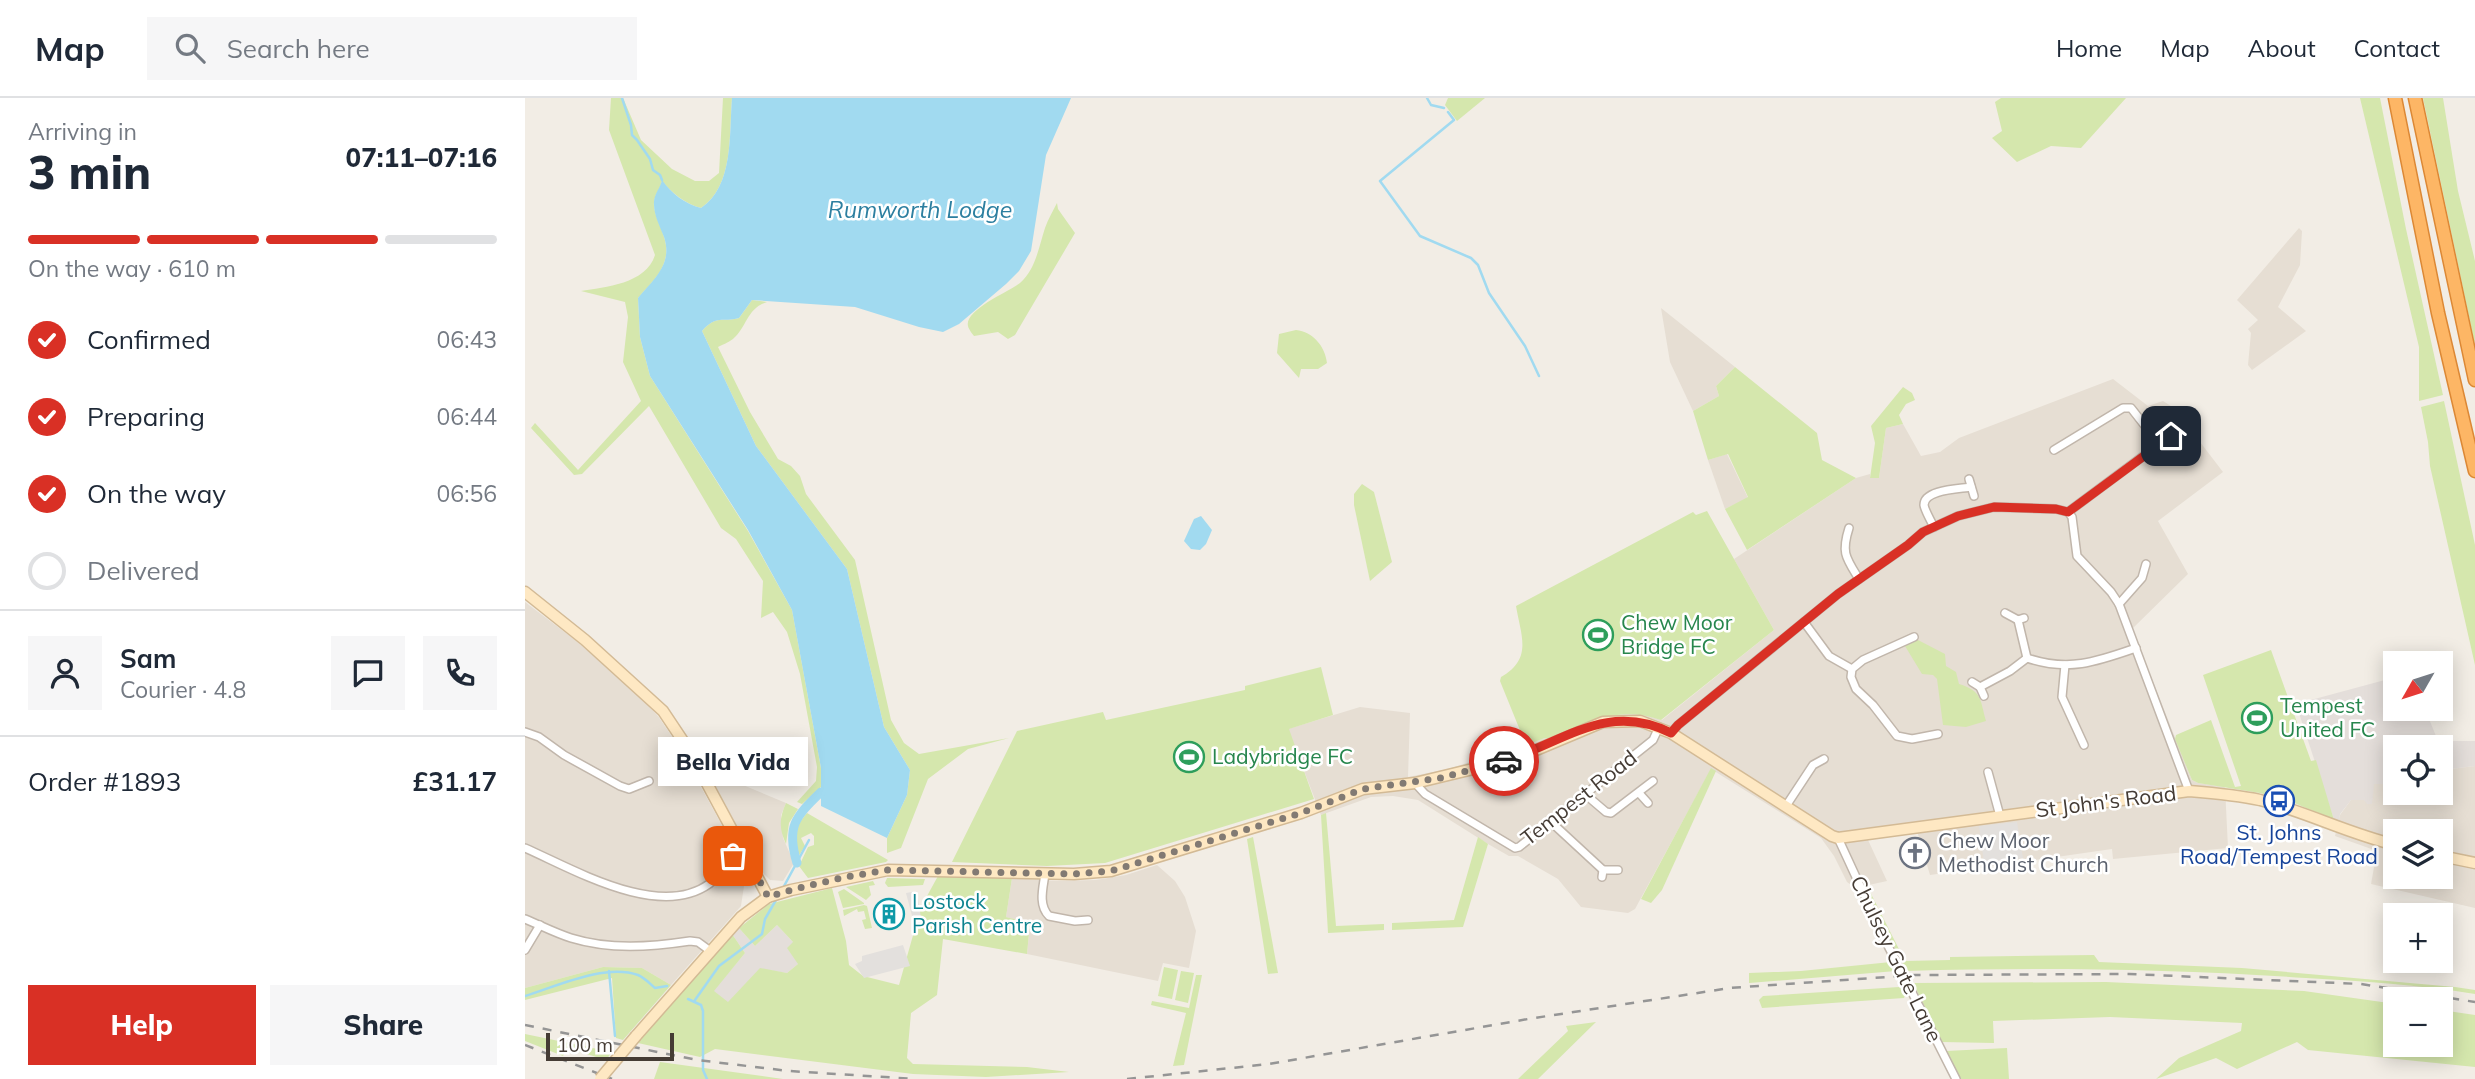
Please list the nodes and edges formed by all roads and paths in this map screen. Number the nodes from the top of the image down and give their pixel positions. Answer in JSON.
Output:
{"nodes":[{"id":1,"x":2395,"y":98,"type":"edge"},
{"id":2,"x":2415,"y":98,"type":"edge"},
{"id":3,"x":2475,"y":380,"type":"edge"},
{"id":4,"x":2185,"y":425,"type":"dead end"},
{"id":5,"x":2160,"y":445,"type":"junction"},
{"id":6,"x":2053,"y":450,"type":"dead end"},
{"id":7,"x":2475,"y":471,"type":"edge"},
{"id":8,"x":1974,"y":496,"type":"dead end"},
{"id":9,"x":2068,"y":512,"type":"junction"},
{"id":10,"x":1934,"y":527,"type":"junction"},
{"id":11,"x":1849,"y":528,"type":"dead end"},
{"id":12,"x":2146,"y":564,"type":"dead end"},
{"id":13,"x":1859,"y":579,"type":"junction"},
{"id":14,"x":525,"y":592,"type":"edge"},
{"id":15,"x":2119,"y":604,"type":"junction"},
{"id":16,"x":2005,"y":613,"type":"dead end"},
{"id":17,"x":1804,"y":622,"type":"junction"},
{"id":18,"x":1914,"y":637,"type":"dead end"},
{"id":19,"x":2136,"y":648,"type":"junction"},
{"id":20,"x":2027,"y":658,"type":"junction"},
{"id":21,"x":2065,"y":665,"type":"junction"},
{"id":22,"x":1852,"y":669,"type":"junction"},
{"id":23,"x":1972,"y":682,"type":"dead end"},
{"id":24,"x":1980,"y":687,"type":"junction"},
{"id":25,"x":1984,"y":696,"type":"dead end"},
{"id":26,"x":1660,"y":727,"type":"junction"},
{"id":27,"x":525,"y":732,"type":"edge"},
{"id":28,"x":1671,"y":733,"type":"junction"},
{"id":29,"x":1938,"y":734,"type":"dead end"},
{"id":30,"x":2084,"y":745,"type":"dead end"},
{"id":31,"x":1811,"y":756,"type":"dead end"},
{"id":32,"x":1824,"y":759,"type":"dead end"},
{"id":33,"x":1813,"y":765,"type":"junction"},
{"id":34,"x":1988,"y":772,"type":"dead end"},
{"id":35,"x":649,"y":781,"type":"dead end"},
{"id":36,"x":1653,"y":781,"type":"dead end"},
{"id":37,"x":1415,"y":783,"type":"junction"},
{"id":38,"x":2189,"y":792,"type":"junction"},
{"id":39,"x":1639,"y":793,"type":"junction"},
{"id":40,"x":1585,"y":794,"type":"junction"},
{"id":41,"x":1648,"y":803,"type":"dead end"},
{"id":42,"x":1786,"y":806,"type":"junction"},
{"id":43,"x":2000,"y":816,"type":"junction"},
{"id":44,"x":1551,"y":822,"type":"junction"},
{"id":45,"x":1838,"y":838,"type":"junction"},
{"id":46,"x":2383,"y":841,"type":"edge"},
{"id":47,"x":525,"y":848,"type":"edge"},
{"id":48,"x":743,"y":849,"type":"junction"},
{"id":49,"x":2453,"y":858,"type":"edge"},
{"id":50,"x":2475,"y":863,"type":"edge"},
{"id":51,"x":1618,"y":870,"type":"dead end"},
{"id":52,"x":1045,"y":874,"type":"junction"},
{"id":53,"x":768,"y":897,"type":"junction"},
{"id":54,"x":525,"y":919,"type":"edge"},
{"id":55,"x":1088,"y":920,"type":"dead end"},
{"id":56,"x":540,"y":925,"type":"junction"},
{"id":57,"x":525,"y":950,"type":"edge"},
{"id":58,"x":709,"y":950,"type":"junction"},
{"id":59,"x":600,"y":1079,"type":"edge"},
{"id":60,"x":1956,"y":1079,"type":"edge"}],
"edges":[{"from":1,"to":7,"type":"highway"},
{"from":2,"to":3,"type":"highway"},
{"from":4,"to":5,"type":"street"},
{"from":5,"to":6,"type":"street"},
{"from":5,"to":9,"type":"street"},
{"from":8,"to":10,"type":"street"},
{"from":9,"to":10,"type":"street"},
{"from":9,"to":15,"type":"street"},
{"from":10,"to":13,"type":"street"},
{"from":11,"to":13,"type":"street"},
{"from":12,"to":15,"type":"street"},
{"from":13,"to":17,"type":"street"},
{"from":14,"to":48,"type":"street"},
{"from":15,"to":19,"type":"street"},
{"from":16,"to":20,"type":"street"},
{"from":17,"to":22,"type":"street"},
{"from":17,"to":28,"type":"street"},
{"from":18,"to":22,"type":"street"},
{"from":19,"to":21,"type":"street"},
{"from":19,"to":38,"type":"street"},
{"from":20,"to":21,"type":"street"},
{"from":20,"to":24,"type":"street"},
{"from":21,"to":30,"type":"street"},
{"from":22,"to":29,"type":"street"},
{"from":23,"to":24,"type":"street"},
{"from":24,"to":25,"type":"street"},
{"from":26,"to":28,"type":"street"},
{"from":26,"to":37,"type":"street"},
{"from":26,"to":40,"type":"street","name":"Tempest Road"},
{"from":27,"to":35,"type":"street"},
{"from":28,"to":42,"type":"street"},
{"from":31,"to":33,"type":"street"},
{"from":32,"to":33,"type":"street"},
{"from":33,"to":42,"type":"street"},
{"from":34,"to":43,"type":"street"},
{"from":36,"to":39,"type":"street"},
{"from":37,"to":44,"type":"street","name":"Tempest Road"},
{"from":37,"to":52,"type":"street"},
{"from":38,"to":43,"type":"street","name":"St John's Road"},
{"from":38,"to":46,"type":"street","name":"St John's Road"},
{"from":39,"to":40,"type":"street"},
{"from":39,"to":41,"type":"street"},
{"from":40,"to":44,"type":"street","name":"Tempest Road"},
{"from":42,"to":45,"type":"street"},
{"from":43,"to":45,"type":"street","name":"St John's Road"},
{"from":44,"to":51,"type":"street"},
{"from":45,"to":60,"type":"street","name":"Chulsey Gate Lane","bridge":true},
{"from":47,"to":48,"type":"street"},
{"from":48,"to":53,"type":"street"},
{"from":49,"to":50,"type":"street"},
{"from":52,"to":53,"type":"street"},
{"from":52,"to":55,"type":"street"},
{"from":53,"to":58,"type":"street"},
{"from":54,"to":56,"type":"street"},
{"from":56,"to":57,"type":"street"},
{"from":56,"to":58,"type":"street"},
{"from":58,"to":59,"type":"street","bridge":true}]}
